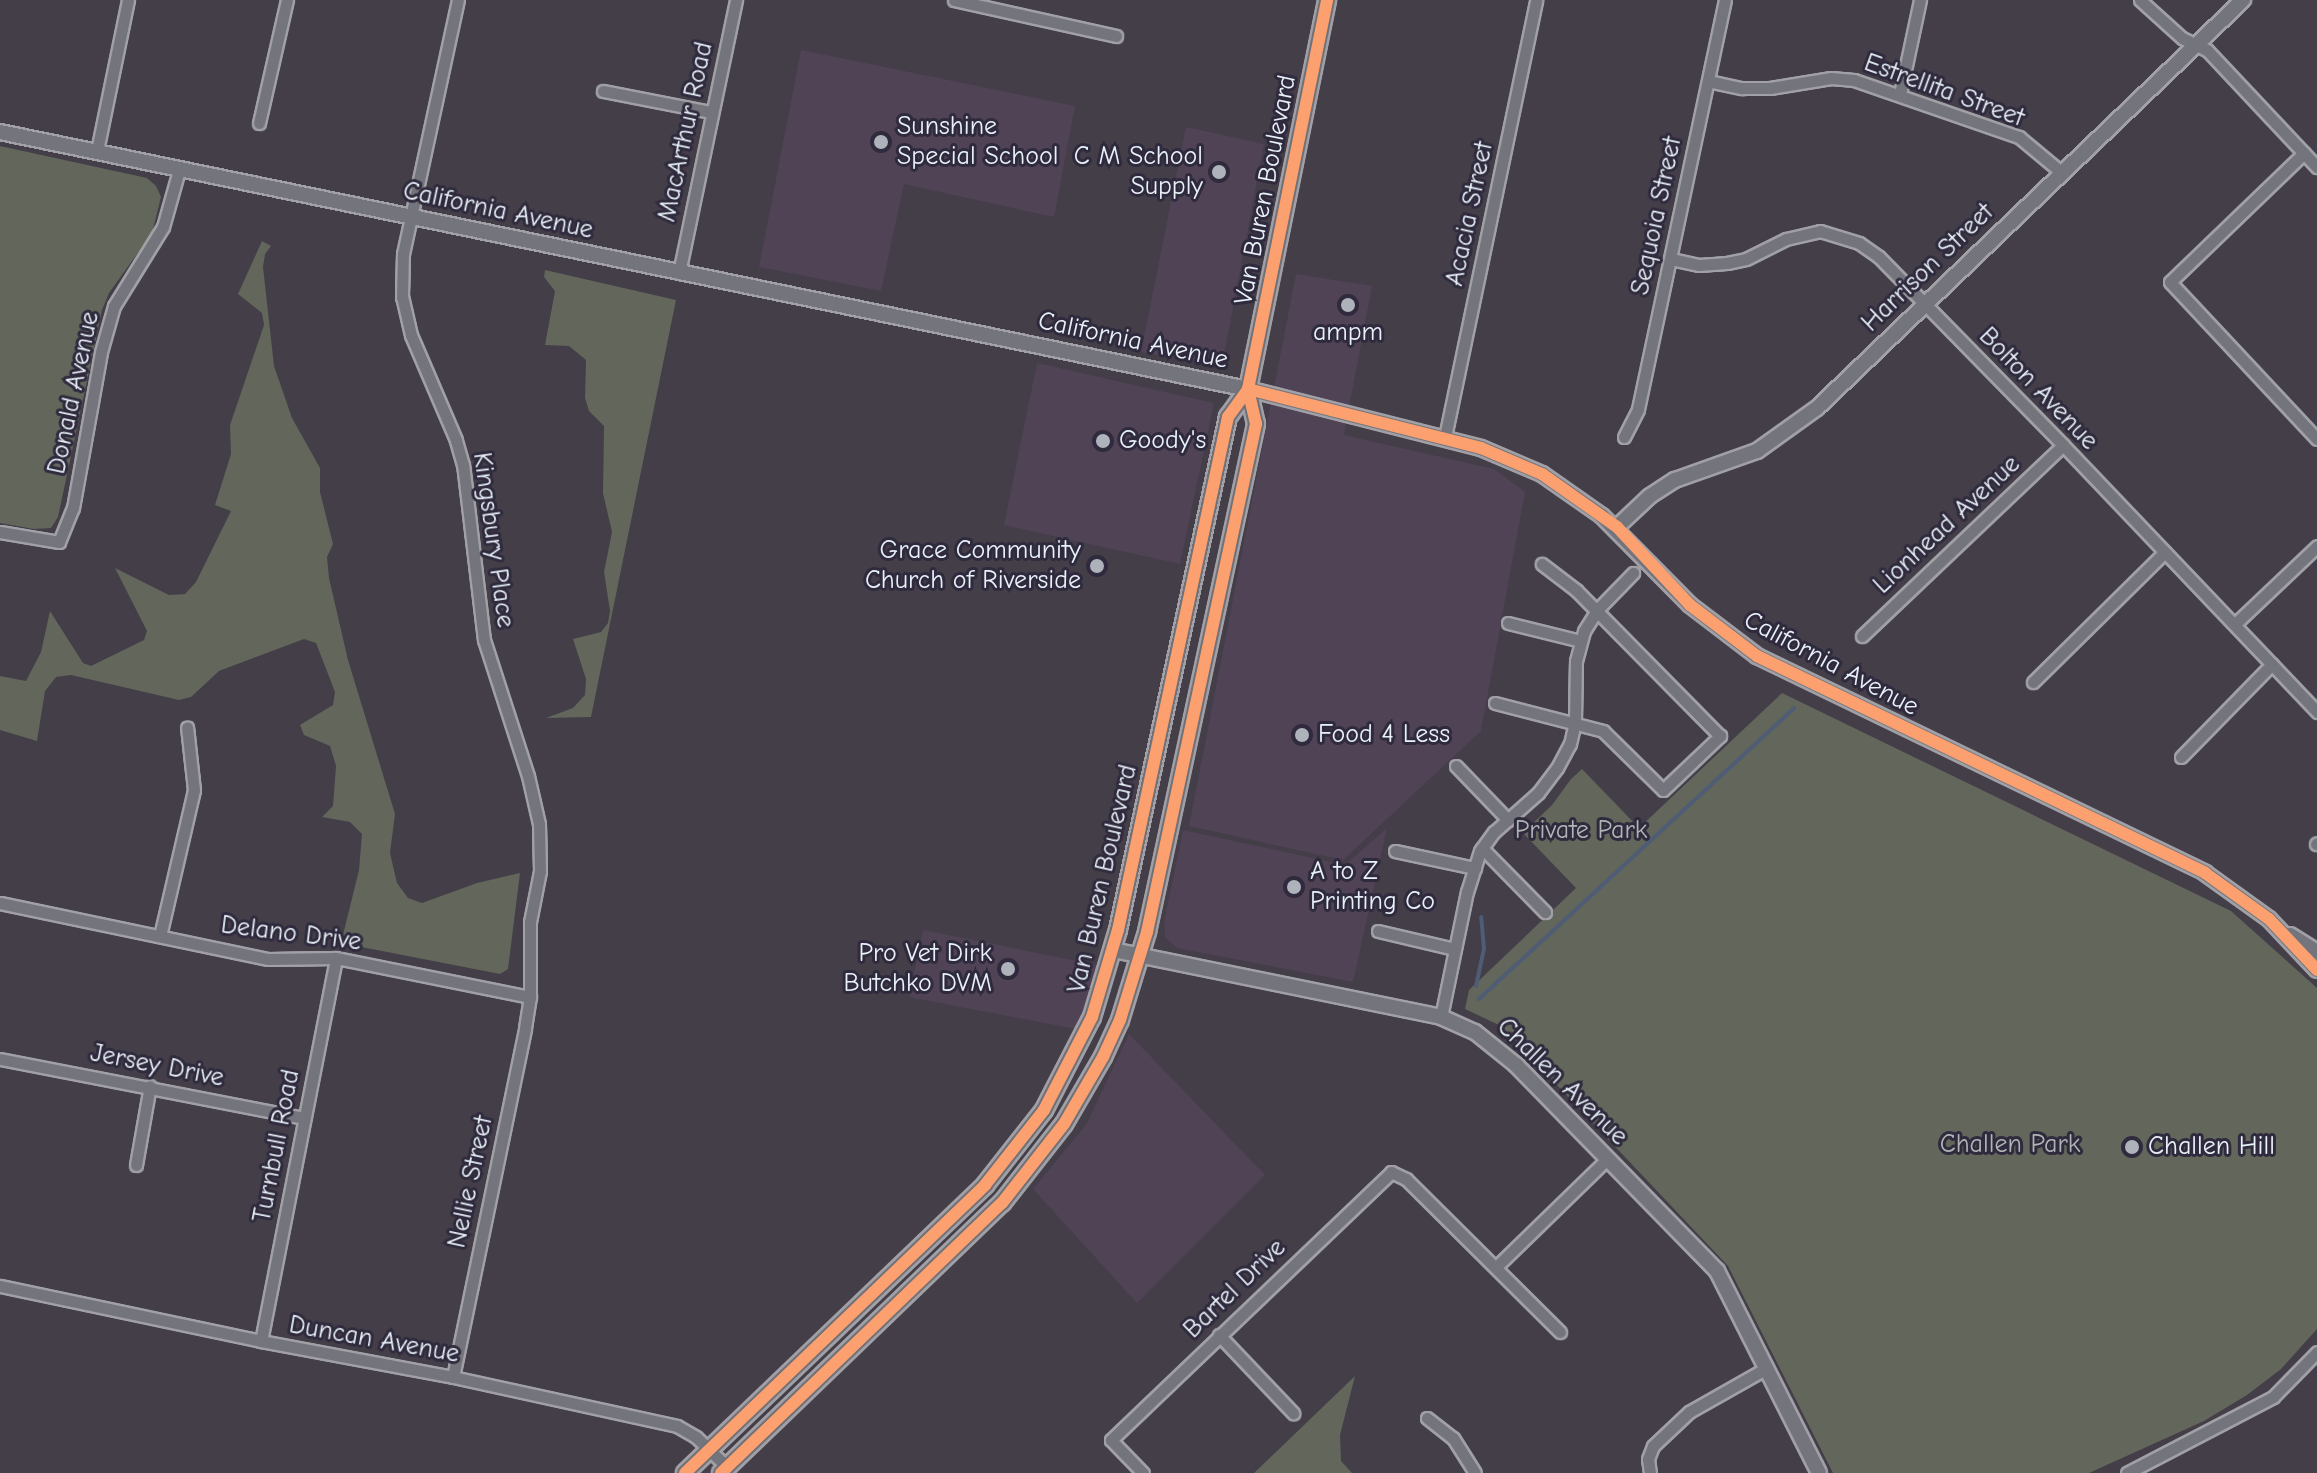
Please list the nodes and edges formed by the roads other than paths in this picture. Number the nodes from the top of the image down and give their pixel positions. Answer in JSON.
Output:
{"nodes":[{"id":1,"x":128,"y":0,"type":"edge"},
{"id":2,"x":287,"y":0,"type":"edge"},
{"id":3,"x":458,"y":0,"type":"edge"},
{"id":4,"x":736,"y":0,"type":"edge"},
{"id":5,"x":954,"y":0,"type":"edge"},
{"id":6,"x":1327,"y":0,"type":"edge"},
{"id":7,"x":1536,"y":0,"type":"edge"},
{"id":8,"x":1725,"y":0,"type":"edge"},
{"id":9,"x":1920,"y":0,"type":"edge"},
{"id":10,"x":2140,"y":0,"type":"edge"},
{"id":11,"x":2243,"y":0,"type":"edge"},
{"id":12,"x":1116,"y":36,"type":"dead end"},
{"id":13,"x":2196,"y":43,"type":"junction"},
{"id":14,"x":1708,"y":81,"type":"junction"},
{"id":15,"x":603,"y":91,"type":"dead end"},
{"id":16,"x":1900,"y":94,"type":"junction"},
{"id":17,"x":711,"y":112,"type":"junction"},
{"id":18,"x":259,"y":123,"type":"dead end"},
{"id":19,"x":0,"y":132,"type":"edge"},
{"id":20,"x":97,"y":151,"type":"junction"},
{"id":21,"x":2304,"y":153,"type":"junction"},
{"id":22,"x":2317,"y":167,"type":"edge"},
{"id":23,"x":179,"y":170,"type":"junction"},
{"id":24,"x":2061,"y":172,"type":"junction"},
{"id":25,"x":411,"y":218,"type":"junction"},
{"id":26,"x":1671,"y":259,"type":"junction"},
{"id":27,"x":679,"y":273,"type":"junction"},
{"id":28,"x":1925,"y":305,"type":"junction"},
{"id":29,"x":1248,"y":389,"type":"junction"},
{"id":30,"x":1445,"y":437,"type":"junction"},
{"id":31,"x":1624,"y":437,"type":"dead end"},
{"id":32,"x":2317,"y":439,"type":"edge"},
{"id":33,"x":2063,"y":445,"type":"junction"},
{"id":34,"x":1617,"y":527,"type":"junction"},
{"id":35,"x":0,"y":532,"type":"edge"},
{"id":36,"x":2317,"y":546,"type":"edge"},
{"id":37,"x":2165,"y":552,"type":"junction"},
{"id":38,"x":1542,"y":564,"type":"dead end"},
{"id":39,"x":1633,"y":573,"type":"dead end"},
{"id":40,"x":1597,"y":610,"type":"junction"},
{"id":41,"x":1508,"y":623,"type":"dead end"},
{"id":42,"x":2236,"y":623,"type":"junction"},
{"id":43,"x":1862,"y":636,"type":"dead end"},
{"id":44,"x":1581,"y":641,"type":"junction"},
{"id":45,"x":2272,"y":664,"type":"junction"},
{"id":46,"x":2033,"y":682,"type":"dead end"},
{"id":47,"x":1495,"y":703,"type":"dead end"},
{"id":48,"x":2317,"y":712,"type":"edge"},
{"id":49,"x":1575,"y":722,"type":"junction"},
{"id":50,"x":187,"y":727,"type":"dead end"},
{"id":51,"x":2181,"y":757,"type":"dead end"},
{"id":52,"x":1456,"y":766,"type":"dead end"},
{"id":53,"x":1508,"y":820,"type":"junction"},
{"id":54,"x":1482,"y":848,"type":"junction"},
{"id":55,"x":1395,"y":851,"type":"dead end"},
{"id":56,"x":1475,"y":868,"type":"junction"},
{"id":57,"x":0,"y":903,"type":"edge"},
{"id":58,"x":1545,"y":912,"type":"dead end"},
{"id":59,"x":2274,"y":925,"type":"junction"},
{"id":60,"x":1378,"y":931,"type":"dead end"},
{"id":61,"x":160,"y":936,"type":"junction"},
{"id":62,"x":1455,"y":949,"type":"junction"},
{"id":63,"x":1113,"y":950,"type":"junction"},
{"id":64,"x":2317,"y":952,"type":"edge"},
{"id":65,"x":1141,"y":956,"type":"junction"},
{"id":66,"x":336,"y":958,"type":"junction"},
{"id":67,"x":2317,"y":970,"type":"edge"},
{"id":68,"x":530,"y":997,"type":"junction"},
{"id":69,"x":1092,"y":1017,"type":"junction"},
{"id":70,"x":1441,"y":1017,"type":"junction"},
{"id":71,"x":0,"y":1059,"type":"edge"},
{"id":72,"x":150,"y":1086,"type":"junction"},
{"id":73,"x":1076,"y":1106,"type":"junction"},
{"id":74,"x":304,"y":1118,"type":"junction"},
{"id":75,"x":1607,"y":1159,"type":"junction"},
{"id":76,"x":136,"y":1165,"type":"dead end"},
{"id":77,"x":991,"y":1178,"type":"junction"},
{"id":78,"x":944,"y":1260,"type":"junction"},
{"id":79,"x":1496,"y":1267,"type":"junction"},
{"id":80,"x":0,"y":1286,"type":"edge"},
{"id":81,"x":1560,"y":1332,"type":"dead end"},
{"id":82,"x":1219,"y":1335,"type":"junction"},
{"id":83,"x":261,"y":1341,"type":"junction"},
{"id":84,"x":2317,"y":1352,"type":"edge"},
{"id":85,"x":1765,"y":1369,"type":"junction"},
{"id":86,"x":453,"y":1377,"type":"junction"},
{"id":87,"x":1293,"y":1413,"type":"dead end"},
{"id":88,"x":1427,"y":1418,"type":"dead end"},
{"id":89,"x":710,"y":1449,"type":"junction"},
{"id":90,"x":724,"y":1470,"type":"edge"},
{"id":91,"x":685,"y":1473,"type":"edge"},
{"id":92,"x":1143,"y":1473,"type":"edge"},
{"id":93,"x":1475,"y":1473,"type":"edge"},
{"id":94,"x":1650,"y":1473,"type":"edge"},
{"id":95,"x":1819,"y":1473,"type":"edge"},
{"id":96,"x":2127,"y":1473,"type":"edge"}],
"edges":[{"from":1,"to":20,"type":"street"},
{"from":2,"to":18,"type":"street"},
{"from":3,"to":25,"type":"street","name":"Kingsbury Place"},
{"from":4,"to":17,"type":"street","name":"MacArthur Road"},
{"from":5,"to":12,"type":"street"},
{"from":6,"to":29,"type":"main road","name":"Van Buren Boulevard"},
{"from":7,"to":30,"type":"street","name":"Acacia Street"},
{"from":8,"to":14,"type":"street","name":"Sequoia Street"},
{"from":9,"to":16,"type":"street"},
{"from":10,"to":13,"type":"street"},
{"from":11,"to":13,"type":"main road","name":"Harrison Street"},
{"from":13,"to":21,"type":"street"},
{"from":13,"to":24,"type":"main road","name":"Harrison Street"},
{"from":14,"to":16,"type":"street","name":"Estrellita Street"},
{"from":14,"to":26,"type":"street","name":"Sequoia Street"},
{"from":15,"to":17,"type":"street"},
{"from":16,"to":24,"type":"street","name":"Estrellita Street"},
{"from":17,"to":27,"type":"street","name":"MacArthur Road"},
{"from":19,"to":20,"type":"main road","name":"California Avenue"},
{"from":20,"to":23,"type":"main road","name":"California Avenue"},
{"from":21,"to":22,"type":"street"},
{"from":21,"to":32,"type":"street"},
{"from":23,"to":25,"type":"main road","name":"California Avenue"},
{"from":23,"to":35,"type":"street","name":"Donald Avenue"},
{"from":24,"to":28,"type":"main road","name":"Harrison Street"},
{"from":25,"to":27,"type":"main road","name":"California Avenue"},
{"from":25,"to":68,"type":"street","name":"Kingsbury Place"},
{"from":26,"to":28,"type":"street","name":"Bolton Avenue"},
{"from":26,"to":31,"type":"street","name":"Sequoia Street"},
{"from":27,"to":29,"type":"main road","name":"California Avenue"},
{"from":28,"to":33,"type":"street","name":"Bolton Avenue"},
{"from":28,"to":34,"type":"main road","name":"Harrison Street"},
{"from":29,"to":30,"type":"main road","name":"California Avenue"},
{"from":29,"to":63,"type":"main road","name":"Van Buren Boulevard"},
{"from":29,"to":65,"type":"main road","name":"Van Buren Boulevard"},
{"from":30,"to":34,"type":"main road","name":"California Avenue"},
{"from":33,"to":37,"type":"street","name":"Bolton Avenue"},
{"from":33,"to":43,"type":"street","name":"Lionhead Avenue"},
{"from":34,"to":59,"type":"main road","name":"California Avenue"},
{"from":36,"to":42,"type":"street"},
{"from":37,"to":42,"type":"street","name":"Bolton Avenue"},
{"from":37,"to":46,"type":"street"},
{"from":38,"to":40,"type":"street"},
{"from":39,"to":40,"type":"street"},
{"from":40,"to":44,"type":"street"},
{"from":40,"to":49,"type":"street"},
{"from":41,"to":44,"type":"street"},
{"from":42,"to":45,"type":"street","name":"Bolton Avenue"},
{"from":44,"to":49,"type":"street"},
{"from":45,"to":48,"type":"street","name":"Bolton Avenue"},
{"from":45,"to":51,"type":"street"},
{"from":47,"to":49,"type":"street"},
{"from":49,"to":53,"type":"street"},
{"from":50,"to":61,"type":"street"},
{"from":52,"to":53,"type":"street"},
{"from":53,"to":54,"type":"street"},
{"from":54,"to":56,"type":"street"},
{"from":54,"to":58,"type":"street"},
{"from":55,"to":56,"type":"street"},
{"from":56,"to":62,"type":"street"},
{"from":57,"to":61,"type":"street","name":"Delano Drive"},
{"from":59,"to":64,"type":"main road","name":"California Avenue"},
{"from":59,"to":67,"type":"main road","name":"California Avenue"},
{"from":60,"to":62,"type":"street"},
{"from":61,"to":66,"type":"street","name":"Delano Drive"},
{"from":62,"to":70,"type":"street"},
{"from":63,"to":65,"type":"main road","name":"Challen Avenue"},
{"from":63,"to":69,"type":"main road","name":"Van Buren Boulevard"},
{"from":65,"to":70,"type":"main road","name":"Challen Avenue"},
{"from":65,"to":73,"type":"main road","name":"Van Buren Boulevard"},
{"from":66,"to":68,"type":"street","name":"Delano Drive"},
{"from":66,"to":74,"type":"street","name":"Turnbull Road"},
{"from":68,"to":86,"type":"street","name":"Nellie Street"},
{"from":69,"to":73,"type":"main road"},
{"from":69,"to":77,"type":"main road","name":"Van Buren Boulevard"},
{"from":70,"to":75,"type":"main road","name":"Challen Avenue"},
{"from":71,"to":72,"type":"street","name":"Jersey Drive"},
{"from":72,"to":74,"type":"street","name":"Jersey Drive"},
{"from":72,"to":76,"type":"street"},
{"from":73,"to":78,"type":"main road","name":"Van Buren Boulevard"},
{"from":74,"to":83,"type":"street","name":"Turnbull Road"},
{"from":75,"to":79,"type":"street"},
{"from":75,"to":85,"type":"main road","name":"Challen Avenue"},
{"from":77,"to":78,"type":"main road"},
{"from":77,"to":89,"type":"main road","name":"Van Buren Boulevard"},
{"from":78,"to":90,"type":"main road","name":"Van Buren Boulevard"},
{"from":79,"to":81,"type":"street"},
{"from":79,"to":82,"type":"street","name":"Bartel Drive"},
{"from":80,"to":83,"type":"street","name":"Duncan Avenue"},
{"from":82,"to":87,"type":"street"},
{"from":82,"to":92,"type":"street","name":"Bartel Drive"},
{"from":83,"to":86,"type":"street","name":"Duncan Avenue"},
{"from":84,"to":96,"type":"street"},
{"from":85,"to":94,"type":"street"},
{"from":85,"to":95,"type":"main road","name":"Challen Avenue"},
{"from":86,"to":89,"type":"street","name":"Duncan Avenue"},
{"from":88,"to":93,"type":"street"},
{"from":89,"to":90,"type":"street","name":"Duncan Avenue"},
{"from":89,"to":91,"type":"main road","name":"Van Buren Boulevard"}]}
